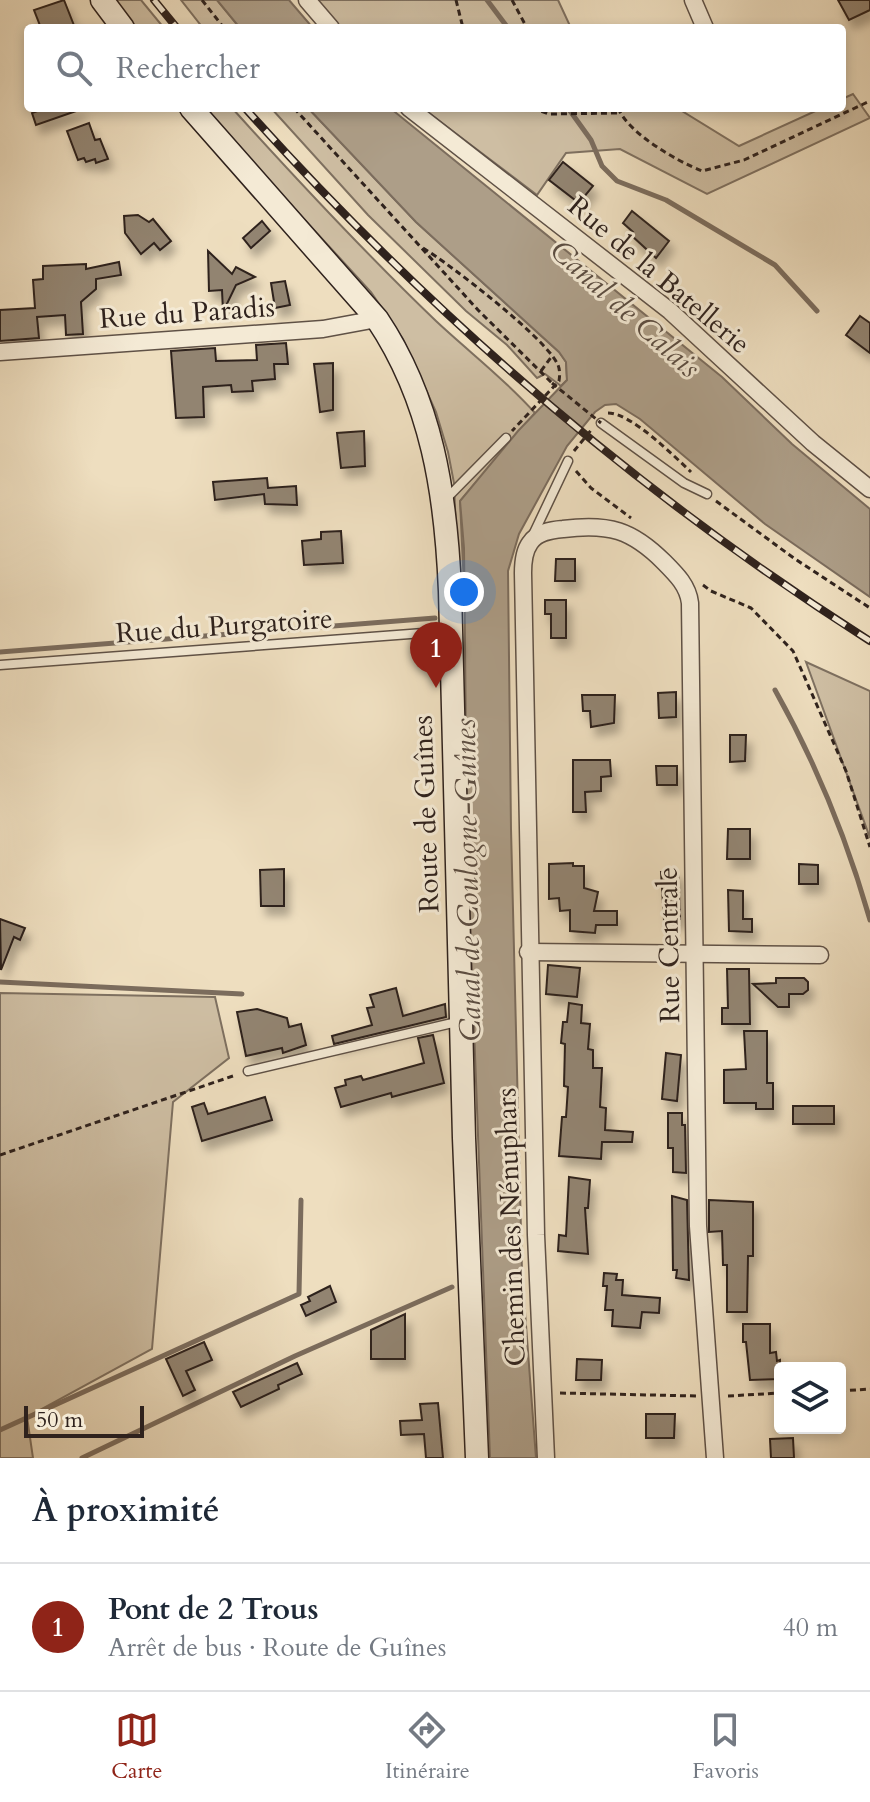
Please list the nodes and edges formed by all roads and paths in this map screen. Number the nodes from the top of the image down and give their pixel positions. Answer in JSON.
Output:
{"nodes":[{"id":1,"x":102,"y":0,"type":"edge"},
{"id":2,"x":202,"y":0,"type":"edge"},
{"id":3,"x":307,"y":0,"type":"edge"},
{"id":4,"x":456,"y":0,"type":"edge"},
{"id":5,"x":512,"y":0,"type":"edge"},
{"id":6,"x":693,"y":0,"type":"edge"},
{"id":7,"x":120,"y":24,"type":"edge"},
{"id":8,"x":221,"y":24,"type":"edge"},
{"id":9,"x":328,"y":24,"type":"edge"},
{"id":10,"x":462,"y":24,"type":"edge"},
{"id":11,"x":525,"y":24,"type":"edge"},
{"id":12,"x":703,"y":24,"type":"edge"},
{"id":13,"x":870,"y":101,"type":"edge"},
{"id":14,"x":195,"y":112,"type":"edge"},
{"id":15,"x":298,"y":112,"type":"edge"},
{"id":16,"x":414,"y":112,"type":"edge"},
{"id":17,"x":543,"y":112,"type":"edge"},
{"id":18,"x":608,"y":112,"type":"edge"},
{"id":19,"x":620,"y":112,"type":"edge"},
{"id":20,"x":420,"y":246,"type":"junction"},
{"id":21,"x":377,"y":319,"type":"junction"},
{"id":22,"x":0,"y":352,"type":"edge"},
{"id":23,"x":552,"y":356,"type":"junction"},
{"id":24,"x":541,"y":371,"type":"junction"},
{"id":25,"x":601,"y":423,"type":"joint"},
{"id":26,"x":506,"y":438,"type":"joint"},
{"id":27,"x":568,"y":461,"type":"joint"},
{"id":28,"x":870,"y":489,"type":"edge"},
{"id":29,"x":707,"y":494,"type":"junction"},
{"id":30,"x":444,"y":501,"type":"junction"},
{"id":31,"x":530,"y":542,"type":"junction"},
{"id":32,"x":711,"y":591,"type":"dead end"},
{"id":33,"x":870,"y":608,"type":"edge"},
{"id":34,"x":451,"y":631,"type":"junction"},
{"id":35,"x":0,"y":665,"type":"edge"},
{"id":36,"x":870,"y":847,"type":"edge"},
{"id":37,"x":528,"y":952,"type":"junction"},
{"id":38,"x":695,"y":954,"type":"junction"},
{"id":39,"x":820,"y":955,"type":"dead end"},
{"id":40,"x":461,"y":1021,"type":"junction"},
{"id":41,"x":248,"y":1071,"type":"joint"},
{"id":42,"x":0,"y":1155,"type":"edge"},
{"id":43,"x":870,"y":1389,"type":"edge"},
{"id":44,"x":846,"y":1391,"type":"edge"},
{"id":45,"x":774,"y":1393,"type":"edge"},
{"id":46,"x":542,"y":1394,"type":"junction"},
{"id":47,"x":708,"y":1396,"type":"junction"},
{"id":48,"x":477,"y":1458,"type":"edge"},
{"id":49,"x":546,"y":1458,"type":"edge"},
{"id":50,"x":715,"y":1458,"type":"edge"}],
"edges":[{"from":1,"to":7,"type":"main road"},
{"from":2,"to":8,"type":"path"},
{"from":3,"to":9,"type":"street"},
{"from":4,"to":10,"type":"path"},
{"from":5,"to":11,"type":"path"},
{"from":6,"to":12,"type":"street"},
{"from":13,"to":19,"type":"path"},
{"from":14,"to":21,"type":"main road","name":"Route de Guînes"},
{"from":15,"to":20,"type":"path"},
{"from":16,"to":28,"type":"street","name":"Rue de la Batellerie"},
{"from":17,"to":18,"type":"path"},
{"from":20,"to":23,"type":"path"},
{"from":20,"to":24,"type":"path"},
{"from":21,"to":22,"type":"street","name":"Rue du Paradis"},
{"from":21,"to":30,"type":"main road","name":"Route de Guînes"},
{"from":23,"to":24,"type":"path"},
{"from":23,"to":26,"type":"path"},
{"from":24,"to":25,"type":"path","bridge":true},
{"from":25,"to":29,"type":"lane"},
{"from":26,"to":30,"type":"lane"},
{"from":27,"to":29,"type":"path"},
{"from":27,"to":31,"type":"lane"},
{"from":29,"to":33,"type":"path"},
{"from":30,"to":34,"type":"main road","name":"Route de Guînes"},
{"from":31,"to":37,"type":"street","name":"Chemin des Nénuphars"},
{"from":31,"to":38,"type":"street","name":"Rue Centrale"},
{"from":32,"to":36,"type":"path"},
{"from":34,"to":35,"type":"lane","name":"Rue du Purgatoire"},
{"from":34,"to":40,"type":"main road","name":"Route de Guînes"},
{"from":37,"to":38,"type":"street"},
{"from":37,"to":46,"type":"street","name":"Chemin des Nénuphars"},
{"from":38,"to":39,"type":"street"},
{"from":38,"to":47,"type":"street","name":"Rue Centrale"},
{"from":40,"to":41,"type":"lane"},
{"from":40,"to":48,"type":"main road","name":"Route de Guînes"},
{"from":41,"to":42,"type":"path"},
{"from":43,"to":44,"type":"path"},
{"from":45,"to":47,"type":"path"},
{"from":46,"to":47,"type":"path"},
{"from":46,"to":49,"type":"street","name":"Chemin des Nénuphars"},
{"from":47,"to":50,"type":"street","name":"Rue Centrale"}]}
